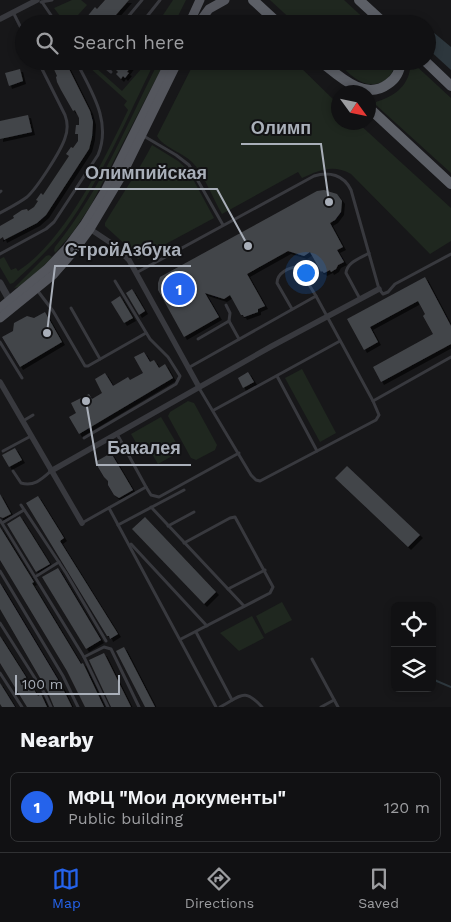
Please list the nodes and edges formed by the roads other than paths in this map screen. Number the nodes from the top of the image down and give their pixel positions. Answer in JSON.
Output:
{"nodes":[{"id":1,"x":52,"y":0,"type":"edge"},
{"id":2,"x":142,"y":0,"type":"edge"},
{"id":3,"x":160,"y":0,"type":"edge"},
{"id":4,"x":200,"y":0,"type":"edge"},
{"id":5,"x":225,"y":0,"type":"edge"},
{"id":6,"x":246,"y":0,"type":"edge"},
{"id":7,"x":253,"y":0,"type":"edge"},
{"id":8,"x":359,"y":0,"type":"edge"},
{"id":9,"x":39,"y":1,"type":"edge"},
{"id":10,"x":263,"y":9,"type":"junction"},
{"id":11,"x":13,"y":12,"type":"junction"},
{"id":12,"x":50,"y":15,"type":"edge"},
{"id":13,"x":130,"y":15,"type":"edge"},
{"id":14,"x":148,"y":15,"type":"edge"},
{"id":15,"x":194,"y":15,"type":"edge"},
{"id":16,"x":205,"y":15,"type":"edge"},
{"id":17,"x":269,"y":15,"type":"edge"},
{"id":18,"x":375,"y":15,"type":"edge"},
{"id":19,"x":15,"y":16,"type":"edge"},
{"id":20,"x":0,"y":19,"type":"edge"},
{"id":21,"x":42,"y":70,"type":"edge"},
{"id":22,"x":80,"y":70,"type":"edge"},
{"id":23,"x":109,"y":70,"type":"edge"},
{"id":24,"x":166,"y":70,"type":"edge"},
{"id":25,"x":173,"y":70,"type":"edge"},
{"id":26,"x":329,"y":70,"type":"edge"},
{"id":27,"x":331,"y":70,"type":"edge"},
{"id":28,"x":399,"y":70,"type":"edge"},
{"id":29,"x":434,"y":70,"type":"edge"},
{"id":30,"x":111,"y":72,"type":"dead end"},
{"id":31,"x":345,"y":85,"type":"edge"},
{"id":32,"x":451,"y":86,"type":"edge"},
{"id":33,"x":376,"y":114,"type":"edge"},
{"id":34,"x":138,"y":134,"type":"junction"},
{"id":35,"x":451,"y":184,"type":"edge"},
{"id":36,"x":0,"y":213,"type":"edge"},
{"id":37,"x":223,"y":225,"type":"junction"},
{"id":38,"x":87,"y":227,"type":"junction"},
{"id":39,"x":370,"y":253,"type":"junction"},
{"id":40,"x":0,"y":254,"type":"edge"},
{"id":41,"x":451,"y":254,"type":"edge"},
{"id":42,"x":136,"y":272,"type":"junction"},
{"id":43,"x":116,"y":281,"type":"dead end"},
{"id":44,"x":0,"y":283,"type":"edge"},
{"id":45,"x":379,"y":289,"type":"junction"},
{"id":46,"x":36,"y":290,"type":"junction"},
{"id":47,"x":316,"y":296,"type":"junction"},
{"id":48,"x":360,"y":299,"type":"junction"},
{"id":49,"x":13,"y":304,"type":"junction"},
{"id":50,"x":226,"y":305,"type":"dead end"},
{"id":51,"x":0,"y":308,"type":"edge"},
{"id":52,"x":71,"y":308,"type":"dead end"},
{"id":53,"x":292,"y":309,"type":"junction"},
{"id":54,"x":327,"y":316,"type":"junction"},
{"id":55,"x":0,"y":318,"type":"edge"},
{"id":56,"x":229,"y":321,"type":"junction"},
{"id":57,"x":146,"y":333,"type":"junction"},
{"id":58,"x":198,"y":339,"type":"dead end"},
{"id":59,"x":239,"y":339,"type":"junction"},
{"id":60,"x":340,"y":341,"type":"junction"},
{"id":61,"x":0,"y":342,"type":"edge"},
{"id":62,"x":451,"y":357,"type":"edge"},
{"id":63,"x":100,"y":360,"type":"junction"},
{"id":64,"x":187,"y":368,"type":"junction"},
{"id":65,"x":277,"y":376,"type":"junction"},
{"id":66,"x":22,"y":378,"type":"dead end"},
{"id":67,"x":0,"y":382,"type":"edge"},
{"id":68,"x":199,"y":388,"type":"junction"},
{"id":69,"x":373,"y":401,"type":"junction"},
{"id":70,"x":214,"y":410,"type":"junction"},
{"id":71,"x":33,"y":416,"type":"dead end"},
{"id":72,"x":23,"y":422,"type":"junction"},
{"id":73,"x":117,"y":434,"type":"junction"},
{"id":74,"x":31,"y":436,"type":"junction"},
{"id":75,"x":84,"y":438,"type":"dead end"},
{"id":76,"x":3,"y":451,"type":"dead end"},
{"id":77,"x":317,"y":451,"type":"junction"},
{"id":78,"x":239,"y":453,"type":"junction"},
{"id":79,"x":13,"y":471,"type":"dead end"},
{"id":80,"x":51,"y":471,"type":"junction"},
{"id":81,"x":146,"y":486,"type":"junction"},
{"id":82,"x":184,"y":490,"type":"dead end"},
{"id":83,"x":21,"y":505,"type":"dead end"},
{"id":84,"x":151,"y":507,"type":"junction"},
{"id":85,"x":109,"y":508,"type":"junction"},
{"id":86,"x":24,"y":510,"type":"junction"},
{"id":87,"x":194,"y":512,"type":"dead end"},
{"id":88,"x":1,"y":522,"type":"edge"},
{"id":89,"x":82,"y":523,"type":"joint"},
{"id":90,"x":118,"y":525,"type":"junction"},
{"id":91,"x":168,"y":526,"type":"junction"},
{"id":92,"x":126,"y":540,"type":"junction"},
{"id":93,"x":184,"y":543,"type":"junction"},
{"id":94,"x":59,"y":562,"type":"junction"},
{"id":95,"x":264,"y":570,"type":"junction"},
{"id":96,"x":0,"y":571,"type":"edge"},
{"id":97,"x":35,"y":577,"type":"junction"},
{"id":98,"x":228,"y":589,"type":"junction"},
{"id":99,"x":244,"y":606,"type":"junction"},
{"id":100,"x":0,"y":623,"type":"edge"},
{"id":101,"x":207,"y":626,"type":"junction"},
{"id":102,"x":196,"y":632,"type":"junction"},
{"id":103,"x":106,"y":640,"type":"dead end"},
{"id":104,"x":180,"y":640,"type":"junction"},
{"id":105,"x":84,"y":657,"type":"junction"},
{"id":106,"x":312,"y":659,"type":"dead end"},
{"id":107,"x":0,"y":672,"type":"edge"},
{"id":108,"x":232,"y":700,"type":"junction"},
{"id":109,"x":334,"y":700,"type":"junction"},
{"id":110,"x":22,"y":707,"type":"edge"},
{"id":111,"x":51,"y":707,"type":"edge"},
{"id":112,"x":78,"y":707,"type":"edge"},
{"id":113,"x":108,"y":707,"type":"edge"},
{"id":114,"x":139,"y":707,"type":"edge"},
{"id":115,"x":216,"y":707,"type":"edge"},
{"id":116,"x":220,"y":707,"type":"edge"},
{"id":117,"x":262,"y":707,"type":"edge"},
{"id":118,"x":321,"y":707,"type":"edge"},
{"id":119,"x":338,"y":707,"type":"edge"}],
"edges":[{"from":1,"to":9,"type":"lane"},
{"from":2,"to":13,"type":"lane"},
{"from":3,"to":14,"type":"lane"},
{"from":4,"to":15,"type":"main road"},
{"from":5,"to":16,"type":"main road"},
{"from":6,"to":10,"type":"main road"},
{"from":7,"to":10,"type":"highway"},
{"from":8,"to":18,"type":"highway"},
{"from":9,"to":11,"type":"street"},
{"from":9,"to":12,"type":"lane"},
{"from":10,"to":17,"type":"highway"},
{"from":11,"to":19,"type":"lane"},
{"from":11,"to":20,"type":"street"},
{"from":21,"to":36,"type":"lane"},
{"from":22,"to":40,"type":"lane"},
{"from":23,"to":30,"type":"lane"},
{"from":24,"to":34,"type":"main road"},
{"from":25,"to":34,"type":"main road"},
{"from":26,"to":31,"type":"highway"},
{"from":27,"to":28,"type":"highway"},
{"from":29,"to":32,"type":"highway"},
{"from":33,"to":35,"type":"highway"},
{"from":34,"to":37,"type":"lane"},
{"from":34,"to":38,"type":"main road"},
{"from":37,"to":39,"type":"lane"},
{"from":37,"to":42,"type":"lane"},
{"from":38,"to":42,"type":"street"},
{"from":38,"to":46,"type":"main road"},
{"from":38,"to":49,"type":"main road"},
{"from":39,"to":45,"type":"lane"},
{"from":39,"to":48,"type":"lane"},
{"from":41,"to":45,"type":"lane"},
{"from":42,"to":64,"type":"street"},
{"from":43,"to":57,"type":"lane"},
{"from":44,"to":49,"type":"street"},
{"from":45,"to":48,"type":"street"},
{"from":46,"to":49,"type":"main road"},
{"from":46,"to":63,"type":"lane"},
{"from":47,"to":53,"type":"lane"},
{"from":47,"to":53,"type":"lane"},
{"from":47,"to":54,"type":"lane"},
{"from":48,"to":54,"type":"street"},
{"from":49,"to":51,"type":"main road"},
{"from":49,"to":55,"type":"main road"},
{"from":50,"to":56,"type":"lane"},
{"from":52,"to":63,"type":"lane"},
{"from":53,"to":59,"type":"lane"},
{"from":54,"to":60,"type":"lane"},
{"from":54,"to":68,"type":"street"},
{"from":56,"to":58,"type":"lane"},
{"from":56,"to":59,"type":"lane"},
{"from":57,"to":63,"type":"lane"},
{"from":57,"to":75,"type":"lane"},
{"from":59,"to":64,"type":"lane"},
{"from":60,"to":65,"type":"lane"},
{"from":60,"to":69,"type":"lane"},
{"from":61,"to":66,"type":"lane"},
{"from":62,"to":69,"type":"lane"},
{"from":64,"to":68,"type":"street"},
{"from":65,"to":70,"type":"lane"},
{"from":65,"to":77,"type":"lane"},
{"from":67,"to":72,"type":"street"},
{"from":68,"to":70,"type":"lane"},
{"from":68,"to":73,"type":"street"},
{"from":69,"to":77,"type":"lane"},
{"from":70,"to":78,"type":"lane"},
{"from":71,"to":72,"type":"lane"},
{"from":72,"to":74,"type":"street"},
{"from":73,"to":80,"type":"street"},
{"from":73,"to":81,"type":"lane"},
{"from":74,"to":76,"type":"lane"},
{"from":74,"to":80,"type":"street"},
{"from":77,"to":78,"type":"lane"},
{"from":78,"to":81,"type":"lane"},
{"from":79,"to":80,"type":"lane"},
{"from":80,"to":89,"type":"street"},
{"from":81,"to":85,"type":"lane"},
{"from":82,"to":84,"type":"lane"},
{"from":83,"to":86,"type":"lane"},
{"from":84,"to":90,"type":"lane"},
{"from":84,"to":91,"type":"lane"},
{"from":85,"to":89,"type":"lane"},
{"from":85,"to":90,"type":"lane"},
{"from":86,"to":88,"type":"lane"},
{"from":86,"to":94,"type":"lane"},
{"from":87,"to":91,"type":"lane"},
{"from":88,"to":97,"type":"lane"},
{"from":90,"to":92,"type":"lane"},
{"from":91,"to":93,"type":"lane"},
{"from":92,"to":101,"type":"lane"},
{"from":92,"to":104,"type":"lane"},
{"from":93,"to":95,"type":"lane"},
{"from":93,"to":98,"type":"lane"},
{"from":94,"to":97,"type":"lane"},
{"from":94,"to":103,"type":"lane"},
{"from":95,"to":98,"type":"lane"},
{"from":95,"to":99,"type":"lane"},
{"from":96,"to":112,"type":"lane"},
{"from":97,"to":105,"type":"lane"},
{"from":98,"to":99,"type":"lane"},
{"from":99,"to":101,"type":"lane"},
{"from":100,"to":111,"type":"lane"},
{"from":101,"to":102,"type":"lane"},
{"from":102,"to":104,"type":"lane"},
{"from":102,"to":108,"type":"lane"},
{"from":104,"to":115,"type":"lane"},
{"from":105,"to":113,"type":"lane"},
{"from":105,"to":114,"type":"lane"},
{"from":106,"to":109,"type":"lane"},
{"from":107,"to":110,"type":"lane"},
{"from":108,"to":116,"type":"lane"},
{"from":108,"to":117,"type":"lane"},
{"from":109,"to":118,"type":"lane"},
{"from":109,"to":119,"type":"lane"}]}
